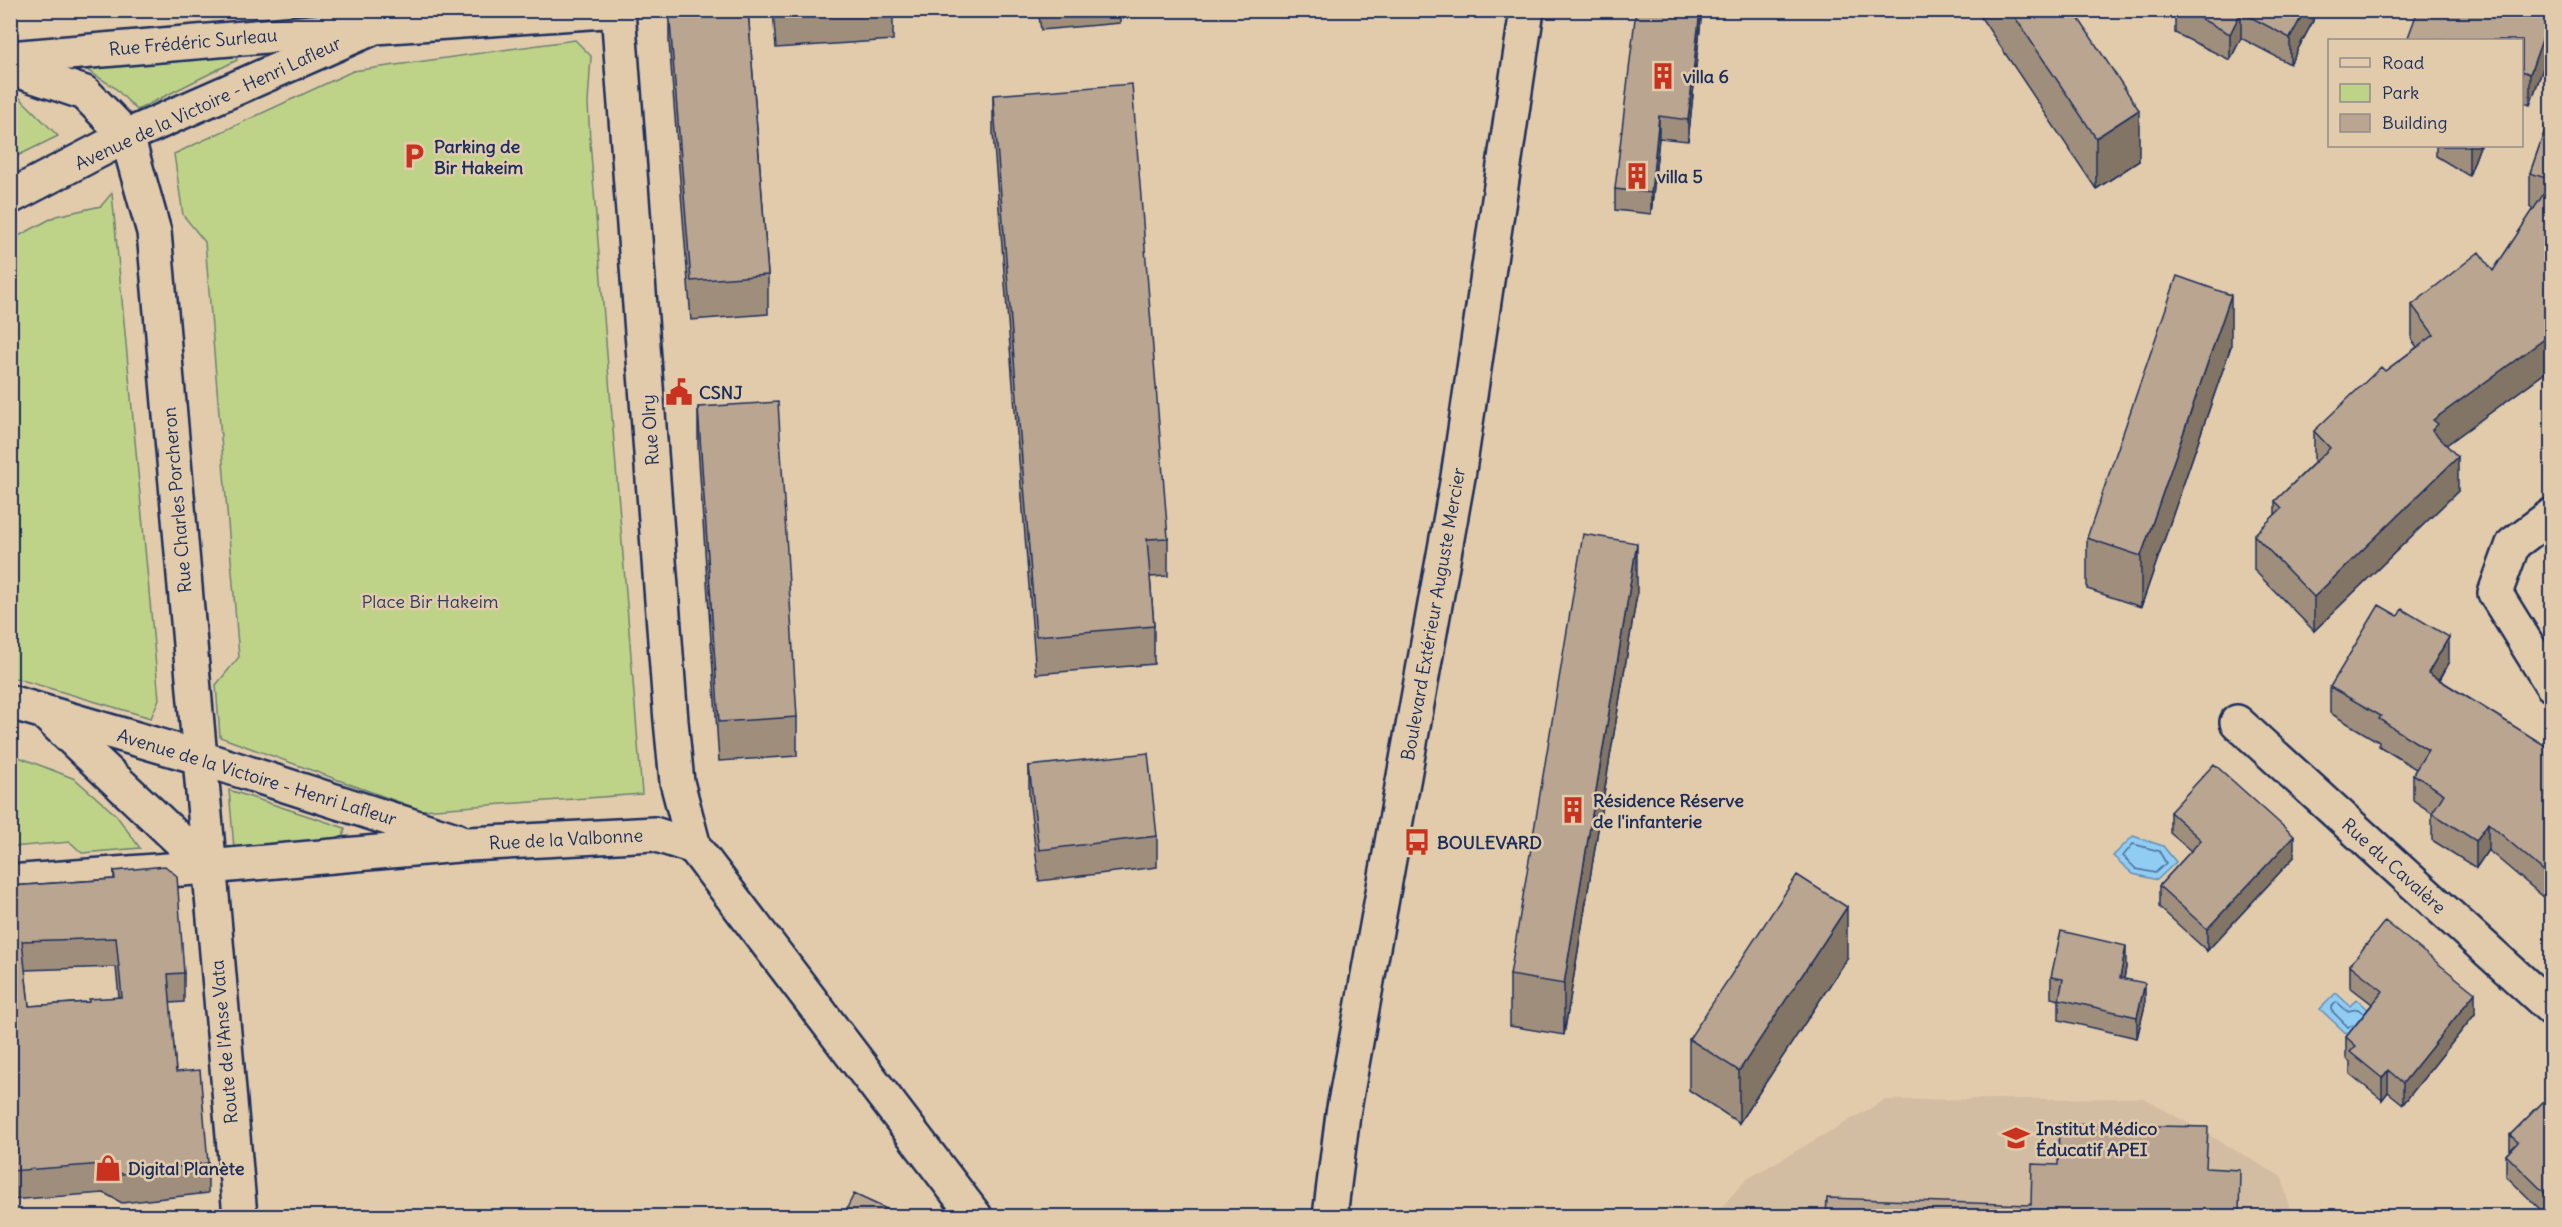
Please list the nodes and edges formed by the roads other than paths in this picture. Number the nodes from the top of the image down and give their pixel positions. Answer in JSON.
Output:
{"nodes":[{"id":1,"x":1527,"y":10,"type":"edge"},
{"id":2,"x":618,"y":11,"type":"edge"},
{"id":3,"x":375,"y":19,"type":"edge"},
{"id":4,"x":10,"y":58,"type":"edge"},
{"id":5,"x":10,"y":68,"type":"edge"},
{"id":6,"x":127,"y":136,"type":"junction"},
{"id":7,"x":10,"y":197,"type":"edge"},
{"id":8,"x":2552,"y":515,"type":"edge"},
{"id":9,"x":2552,"y":686,"type":"edge"},
{"id":10,"x":10,"y":702,"type":"edge"},
{"id":11,"x":44,"y":713,"type":"junction"},
{"id":12,"x":2237,"y":722,"type":"dead end"},
{"id":13,"x":198,"y":757,"type":"junction"},
{"id":14,"x":470,"y":844,"type":"junction"},
{"id":15,"x":694,"y":847,"type":"junction"},
{"id":16,"x":208,"y":867,"type":"junction"},
{"id":17,"x":10,"y":882,"type":"edge"},
{"id":18,"x":2552,"y":1009,"type":"edge"},
{"id":19,"x":240,"y":1216,"type":"edge"},
{"id":20,"x":975,"y":1216,"type":"edge"},
{"id":21,"x":1330,"y":1216,"type":"edge"}],
"edges":[{"from":1,"to":21,"type":"main road","name":"Boulevard Extérieur Auguste Mercier"},
{"from":2,"to":3,"type":"main road","name":"Rue Frédéric Surleau"},
{"from":2,"to":15,"type":"main road","name":"Rue Olry"},
{"from":3,"to":4,"type":"main road","name":"Rue Frédéric Surleau"},
{"from":3,"to":6,"type":"main road","name":"Avenue de la Victoire - Henri Lafleur"},
{"from":5,"to":6,"type":"main road"},
{"from":6,"to":7,"type":"main road","name":"Avenue de la Victoire - Henri Lafleur"},
{"from":6,"to":13,"type":"main road","name":"Rue Charles Porcheron"},
{"from":8,"to":9,"type":"main road"},
{"from":10,"to":11,"type":"main road","name":"Avenue de la Victoire - Henri Lafleur"},
{"from":11,"to":13,"type":"main road","name":"Avenue de la Victoire - Henri Lafleur"},
{"from":11,"to":16,"type":"main road","name":"Avenue de la Victoire - Henri Lafleur"},
{"from":12,"to":18,"type":"main road","name":"Rue du Cavalère"},
{"from":13,"to":14,"type":"main road","name":"Avenue de la Victoire - Henri Lafleur"},
{"from":13,"to":16,"type":"main road","name":"Rue Charles Porcheron"},
{"from":14,"to":15,"type":"main road","name":"Rue de la Valbonne"},
{"from":14,"to":16,"type":"main road","name":"Rue de la Valbonne"},
{"from":15,"to":20,"type":"main road"},
{"from":16,"to":17,"type":"main road","name":"Rue de la Valbonne"},
{"from":16,"to":19,"type":"main road","name":"Route de l'Anse Vata"}]}
